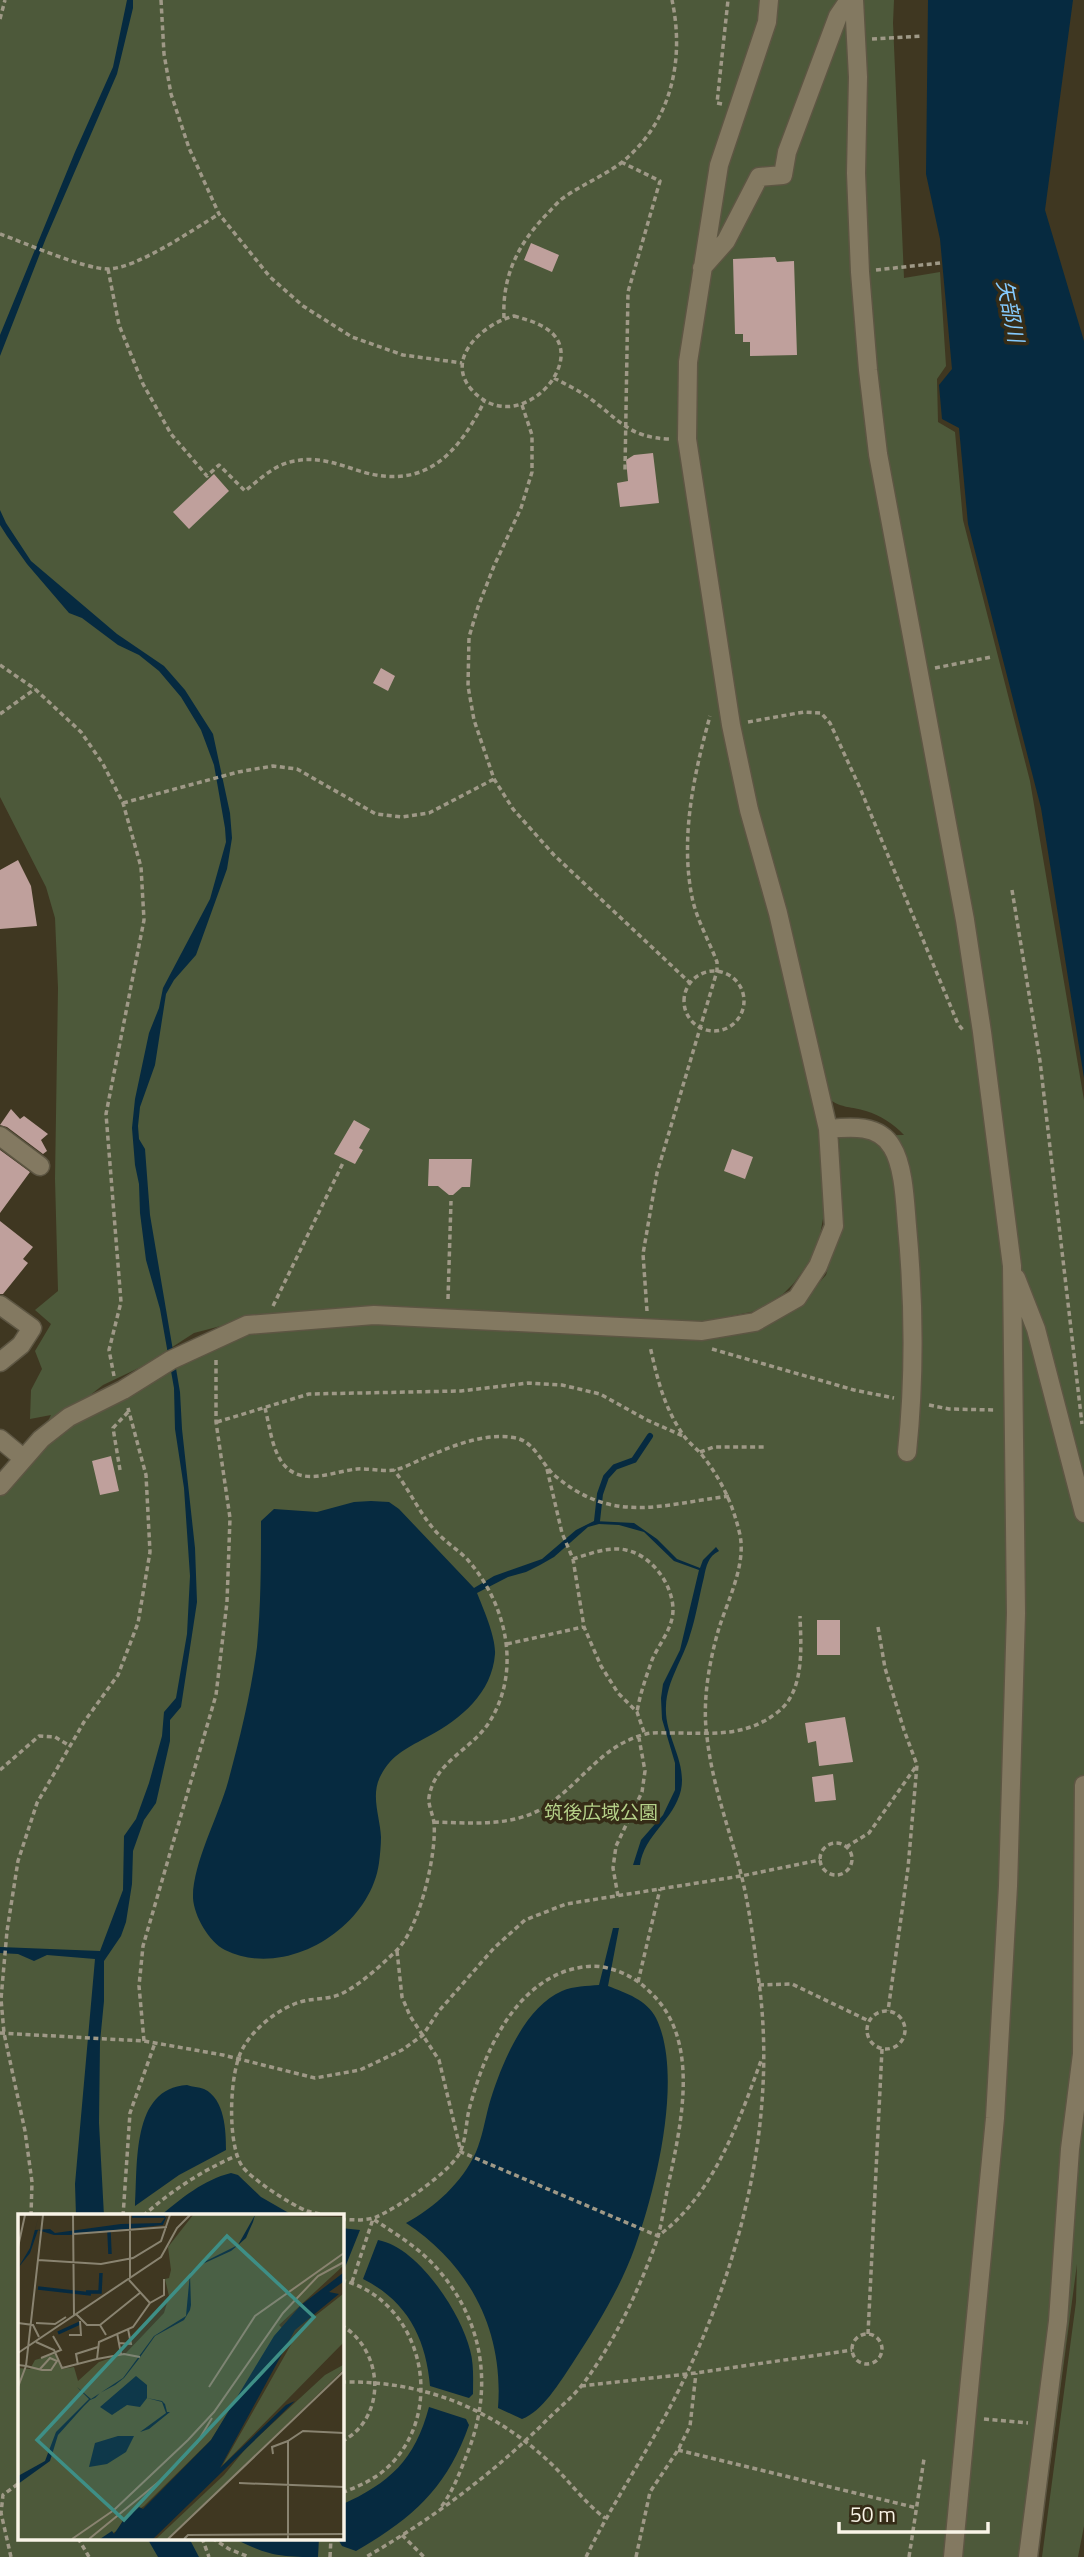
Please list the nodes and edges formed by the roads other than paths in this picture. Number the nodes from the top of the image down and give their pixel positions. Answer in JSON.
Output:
{"nodes":[{"id":1,"x":769,"y":0,"type":"edge"},
{"id":2,"x":851,"y":0,"type":"edge"},
{"id":3,"x":702,"y":268,"type":"junction"},
{"id":4,"x":828,"y":1129,"type":"junction"},
{"id":5,"x":0,"y":1136,"type":"edge"},
{"id":6,"x":40,"y":1166,"type":"dead end"},
{"id":7,"x":1012,"y":1266,"type":"junction"},
{"id":8,"x":0,"y":1305,"type":"edge"},
{"id":9,"x":0,"y":1362,"type":"edge"},
{"id":10,"x":0,"y":1439,"type":"edge"},
{"id":11,"x":907,"y":1452,"type":"dead end"},
{"id":12,"x":23,"y":1458,"type":"junction"},
{"id":13,"x":0,"y":1486,"type":"edge"},
{"id":14,"x":1084,"y":1513,"type":"edge"},
{"id":15,"x":1084,"y":1785,"type":"edge"},
{"id":16,"x":953,"y":2557,"type":"edge"},
{"id":17,"x":1028,"y":2557,"type":"edge"}],
"edges":[{"from":1,"to":3,"type":"street"},
{"from":2,"to":3,"type":"street"},
{"from":2,"to":7,"type":"street"},
{"from":3,"to":4,"type":"street"},
{"from":4,"to":11,"type":"street"},
{"from":4,"to":12,"type":"street"},
{"from":5,"to":6,"type":"street"},
{"from":7,"to":14,"type":"street"},
{"from":7,"to":16,"type":"street"},
{"from":8,"to":9,"type":"street"},
{"from":10,"to":12,"type":"street"},
{"from":12,"to":13,"type":"street"},
{"from":15,"to":17,"type":"street"}]}
